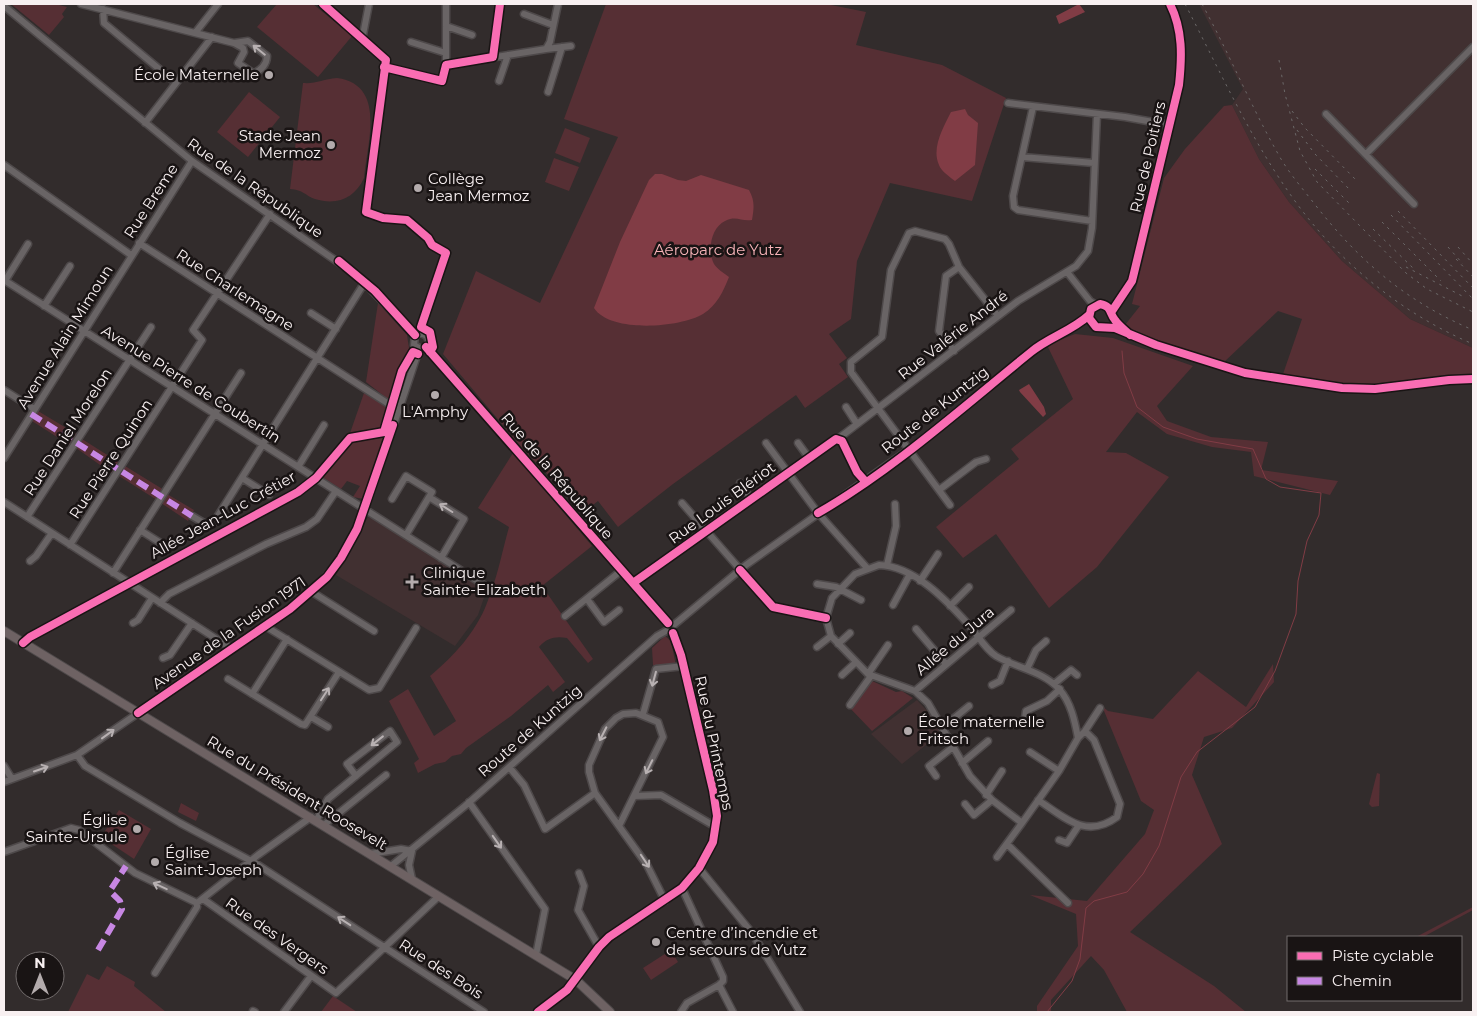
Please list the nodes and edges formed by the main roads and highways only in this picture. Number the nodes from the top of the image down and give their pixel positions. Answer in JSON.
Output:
{"nodes":[{"id":1,"x":4,"y":631,"type":"edge"},
{"id":2,"x":610,"y":1012,"type":"edge"}],
"edges":[{"from":1,"to":2,"type":"main road","name":"Rue du Président Roosevelt"}]}
